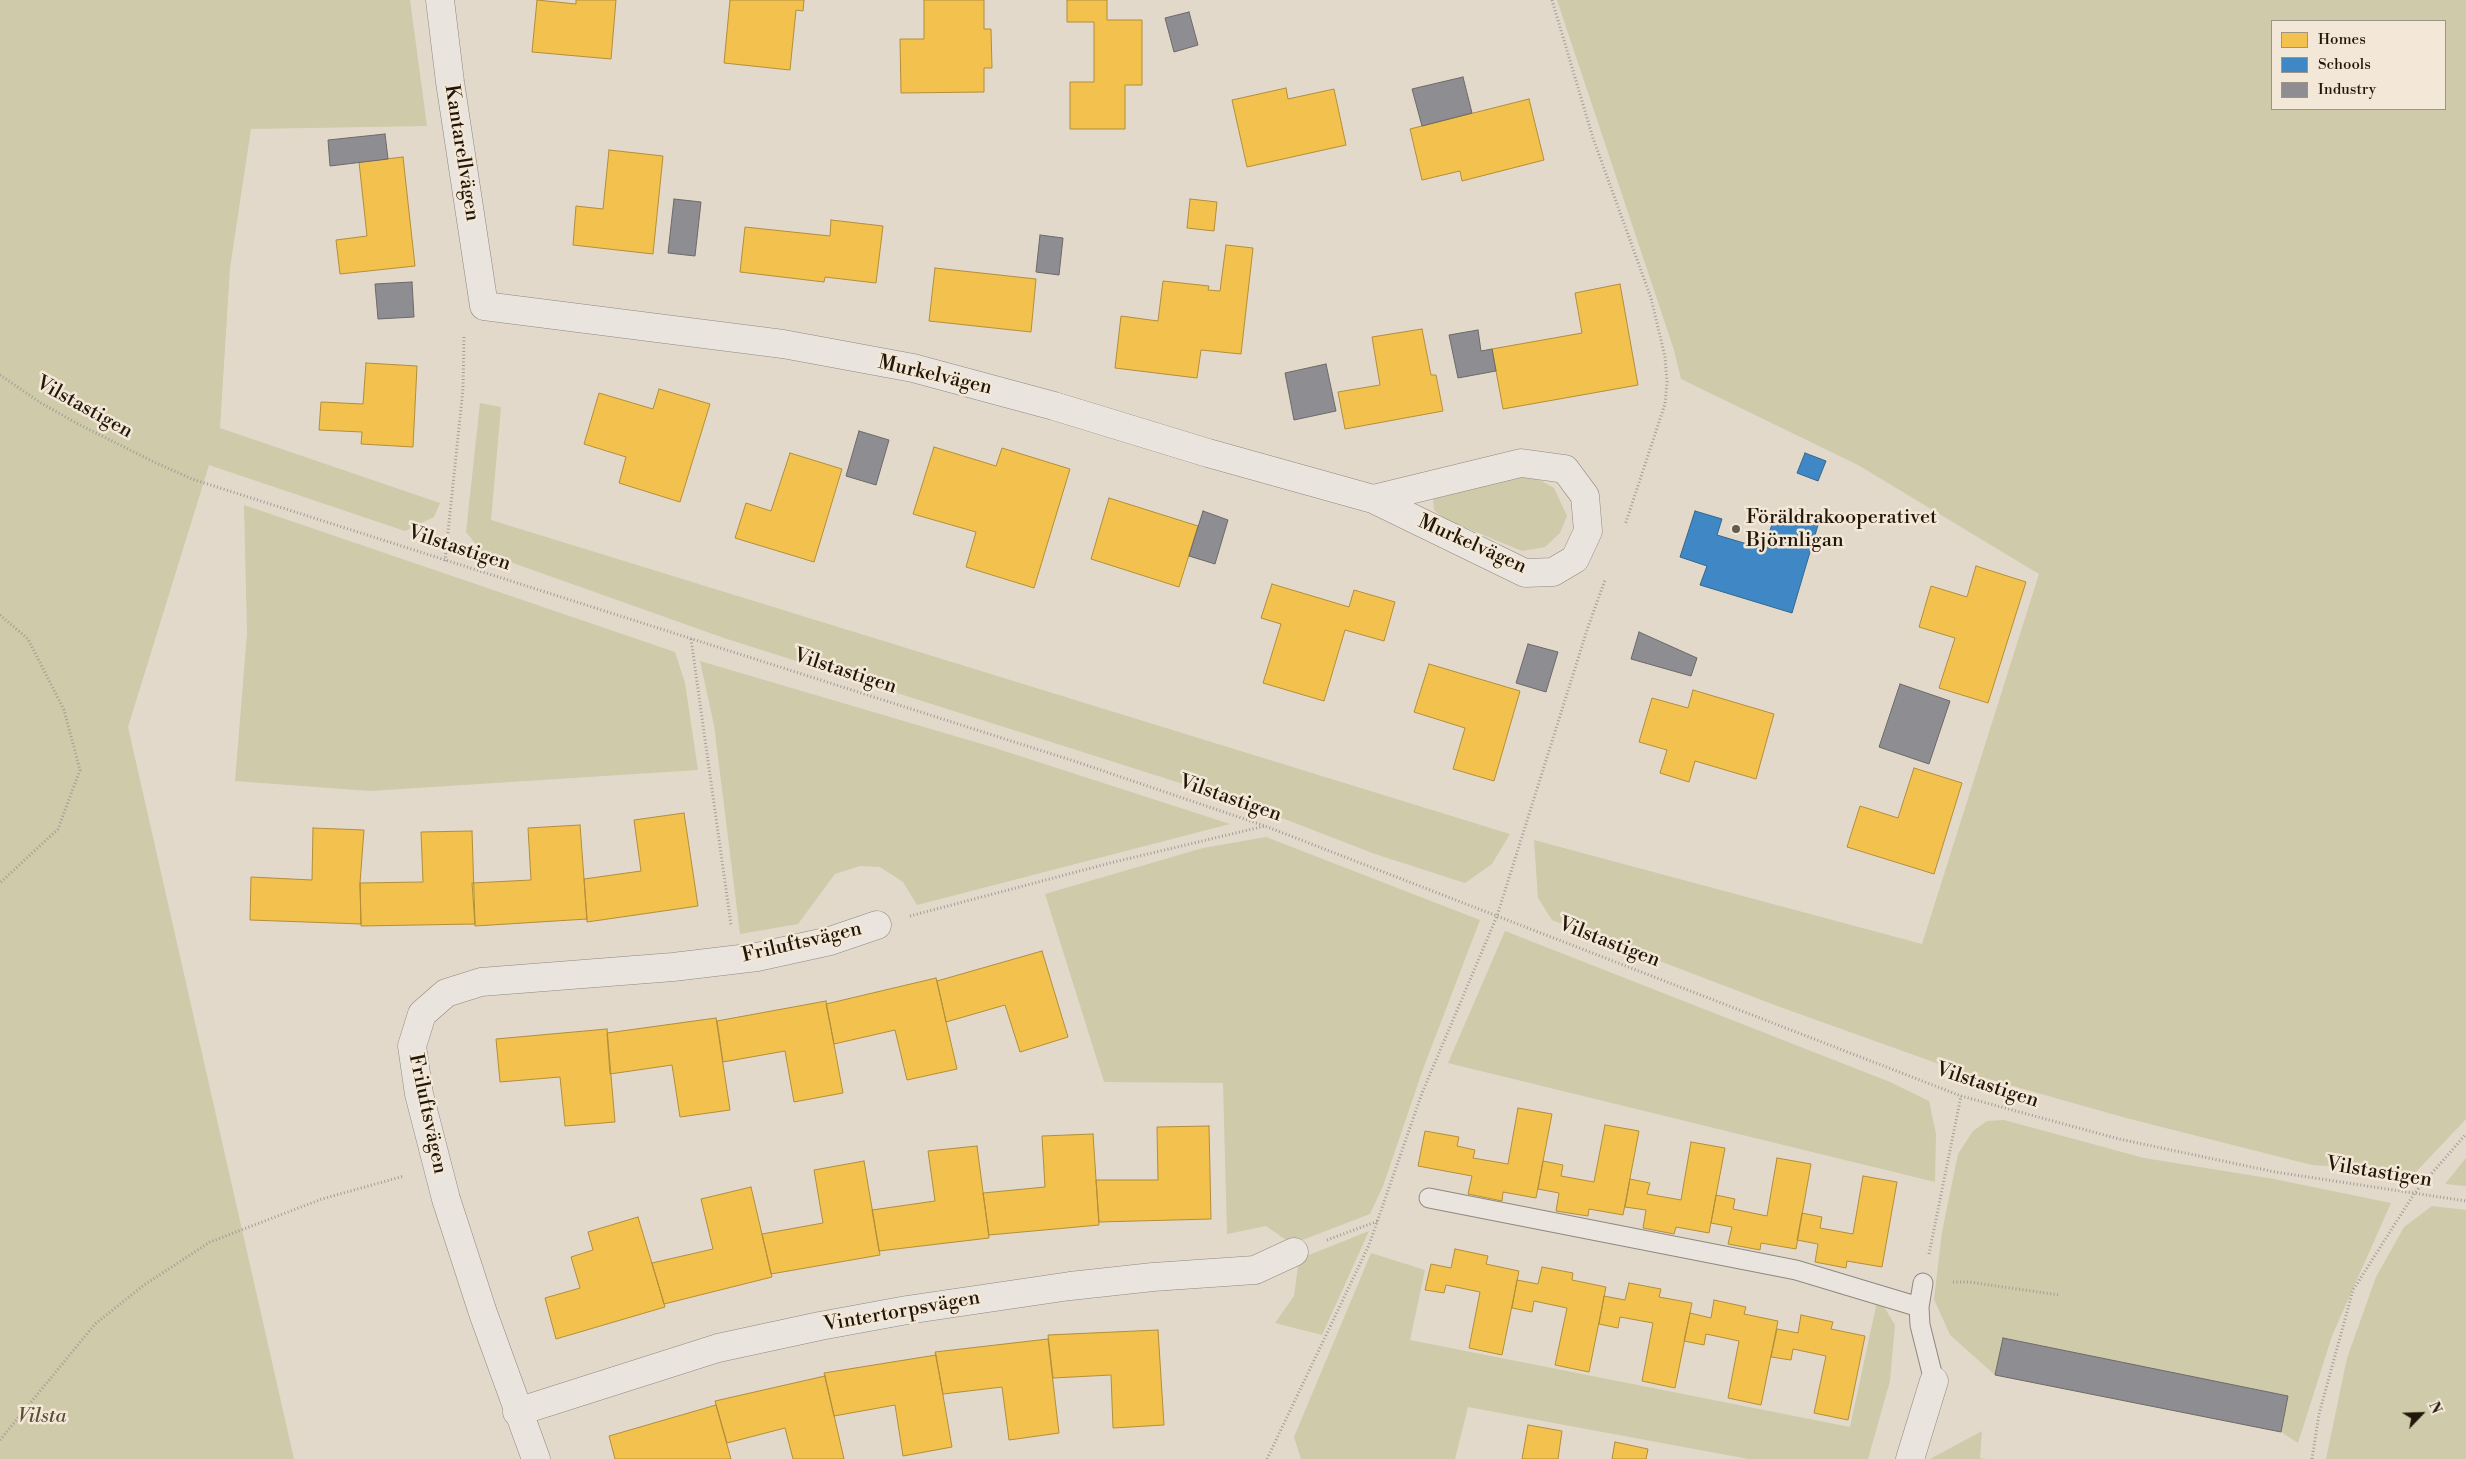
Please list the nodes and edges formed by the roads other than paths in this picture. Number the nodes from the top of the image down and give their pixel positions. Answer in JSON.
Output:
{"nodes":[{"id":1,"x":440,"y":0,"type":"edge"},
{"id":2,"x":484,"y":306,"type":"joint"},
{"id":3,"x":1373,"y":499,"type":"junction"},
{"id":4,"x":877,"y":925,"type":"road end"},
{"id":5,"x":1429,"y":1198,"type":"dead end"},
{"id":6,"x":1294,"y":1252,"type":"road end"},
{"id":7,"x":1923,"y":1283,"type":"road end"},
{"id":8,"x":1919,"y":1307,"type":"junction"},
{"id":9,"x":1934,"y":1381,"type":"joint"},
{"id":10,"x":517,"y":1412,"type":"junction"},
{"id":11,"x":536,"y":1459,"type":"edge"},
{"id":12,"x":1910,"y":1459,"type":"edge"}],
"edges":[{"from":1,"to":2,"type":"street","name":"Kantarellvägen"},
{"from":2,"to":3,"type":"street","name":"Murkelvägen"},
{"from":3,"to":3,"type":"street","name":"Murkelvägen"},
{"from":4,"to":10,"type":"street","name":"Friluftsvägen"},
{"from":5,"to":8,"type":"lane"},
{"from":6,"to":10,"type":"street","name":"Vintertorpsvägen"},
{"from":7,"to":8,"type":"lane"},
{"from":8,"to":9,"type":"lane"},
{"from":9,"to":12,"type":"street"},
{"from":10,"to":11,"type":"street","name":"Friluftsvägen"}]}
